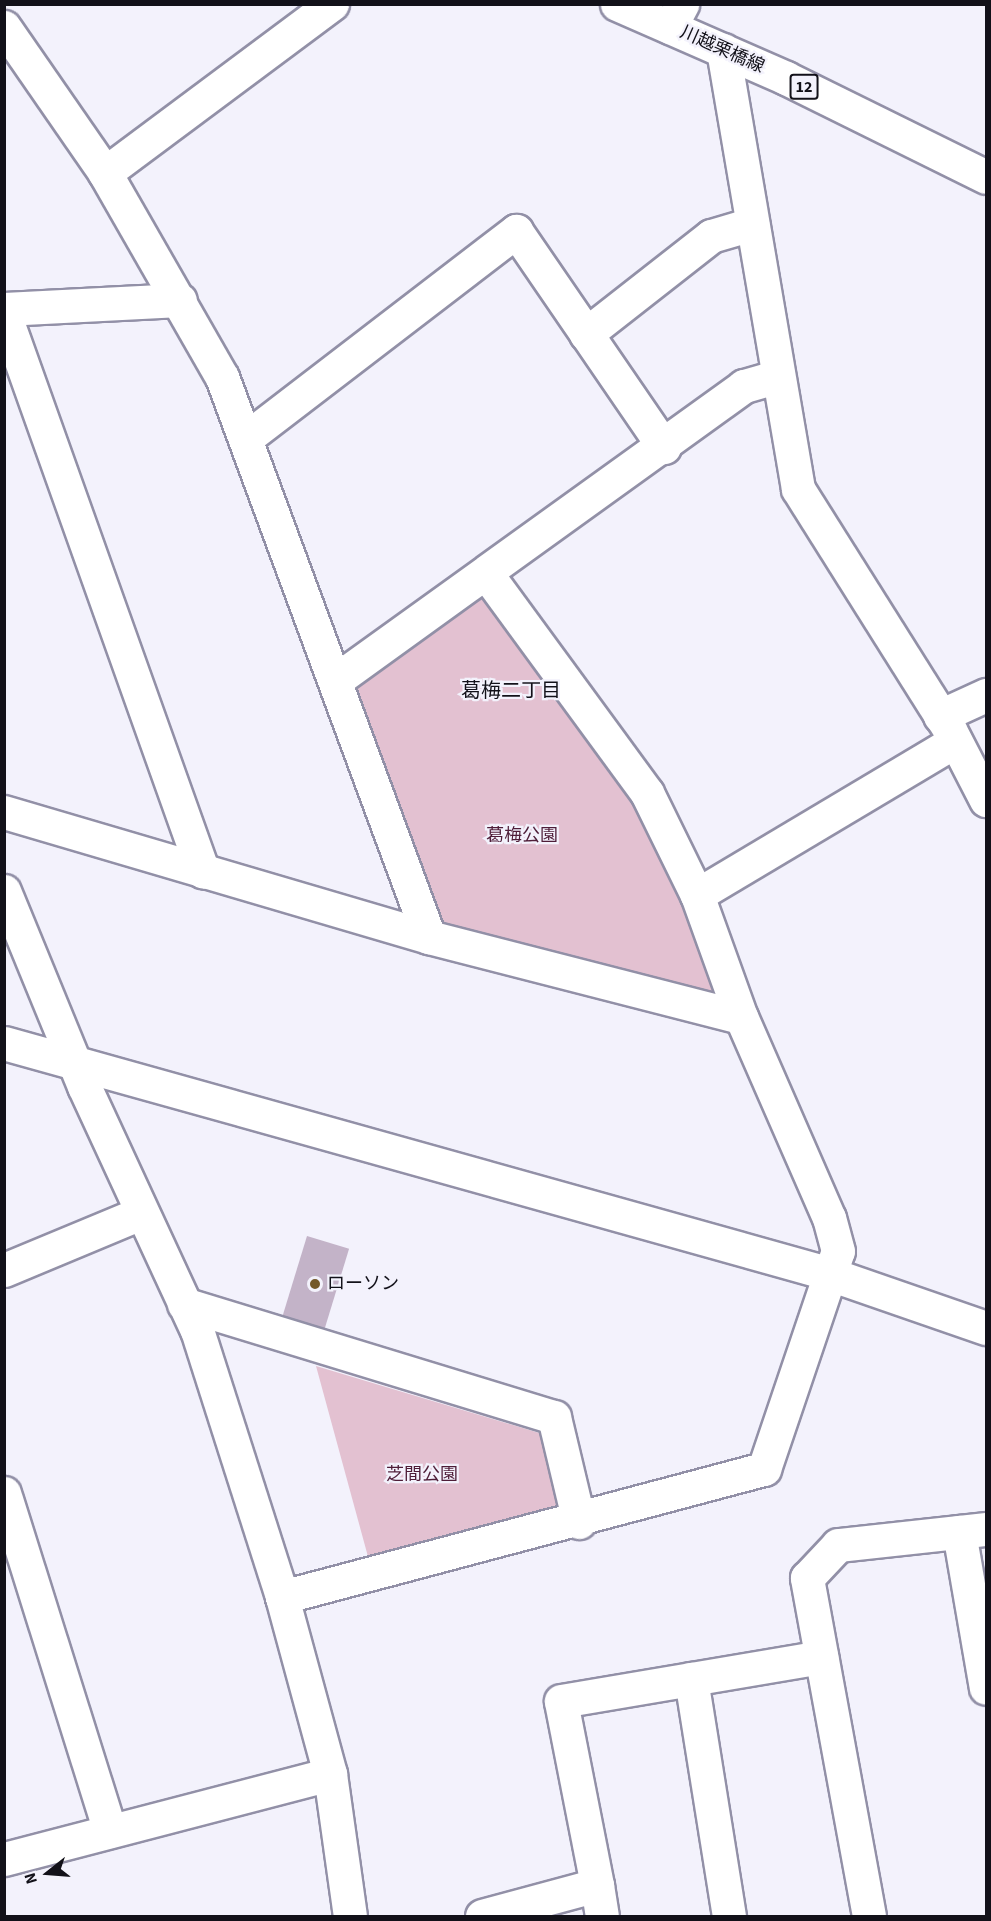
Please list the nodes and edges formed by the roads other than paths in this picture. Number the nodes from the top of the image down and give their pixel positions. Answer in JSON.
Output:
{"nodes":[{"id":1,"x":332,"y":4,"type":"edge"},
{"id":2,"x":617,"y":4,"type":"edge"},
{"id":3,"x":676,"y":16,"type":"edge"},
{"id":4,"x":4,"y":27,"type":"edge"},
{"id":5,"x":723,"y":50,"type":"junction"},
{"id":6,"x":105,"y":173,"type":"junction"},
{"id":7,"x":987,"y":177,"type":"edge"},
{"id":8,"x":752,"y":224,"type":"junction"},
{"id":9,"x":180,"y":300,"type":"junction"},
{"id":10,"x":4,"y":311,"type":"edge"},
{"id":11,"x":586,"y":334,"type":"junction"},
{"id":12,"x":776,"y":377,"type":"junction"},
{"id":13,"x":245,"y":439,"type":"junction"},
{"id":14,"x":664,"y":447,"type":"junction"},
{"id":15,"x":486,"y":573,"type":"junction"},
{"id":16,"x":336,"y":680,"type":"junction"},
{"id":17,"x":987,"y":695,"type":"edge"},
{"id":18,"x":948,"y":728,"type":"junction"},
{"id":19,"x":987,"y":800,"type":"edge"},
{"id":20,"x":4,"y":812,"type":"edge"},
{"id":21,"x":203,"y":872,"type":"junction"},
{"id":22,"x":4,"y":891,"type":"edge"},
{"id":23,"x":697,"y":896,"type":"junction"},
{"id":24,"x":429,"y":937,"type":"junction"},
{"id":25,"x":741,"y":1017,"type":"junction"},
{"id":26,"x":4,"y":1043,"type":"edge"},
{"id":27,"x":75,"y":1066,"type":"junction"},
{"id":28,"x":141,"y":1213,"type":"junction"},
{"id":29,"x":4,"y":1270,"type":"edge"},
{"id":30,"x":827,"y":1273,"type":"junction"},
{"id":31,"x":184,"y":1304,"type":"junction"},
{"id":32,"x":987,"y":1328,"type":"edge"},
{"id":33,"x":4,"y":1493,"type":"edge"},
{"id":34,"x":579,"y":1522,"type":"junction"},
{"id":35,"x":973,"y":1531,"type":"edge"},
{"id":36,"x":282,"y":1597,"type":"junction"},
{"id":37,"x":821,"y":1657,"type":"junction"},
{"id":38,"x":691,"y":1679,"type":"junction"},
{"id":39,"x":987,"y":1688,"type":"edge"},
{"id":40,"x":330,"y":1774,"type":"junction"},
{"id":41,"x":110,"y":1832,"type":"junction"},
{"id":42,"x":4,"y":1859,"type":"edge"},
{"id":43,"x":597,"y":1885,"type":"junction"},
{"id":44,"x":350,"y":1917,"type":"edge"},
{"id":45,"x":482,"y":1917,"type":"edge"},
{"id":46,"x":602,"y":1917,"type":"edge"},
{"id":47,"x":729,"y":1917,"type":"edge"},
{"id":48,"x":869,"y":1917,"type":"edge"}],
"edges":[{"from":1,"to":6,"type":"street"},
{"from":2,"to":3,"type":"street","name":"川越栗橋線","number":"12"},
{"from":3,"to":5,"type":"street","name":"川越栗橋線","number":"12"},
{"from":4,"to":6,"type":"street"},
{"from":5,"to":7,"type":"street","name":"川越栗橋線","number":"12"},
{"from":5,"to":8,"type":"street"},
{"from":6,"to":9,"type":"street"},
{"from":8,"to":11,"type":"street"},
{"from":8,"to":12,"type":"street"},
{"from":9,"to":10,"type":"street"},
{"from":9,"to":13,"type":"street"},
{"from":10,"to":21,"type":"street"},
{"from":11,"to":13,"type":"street"},
{"from":11,"to":14,"type":"street"},
{"from":12,"to":14,"type":"street"},
{"from":12,"to":18,"type":"street"},
{"from":13,"to":16,"type":"street"},
{"from":14,"to":15,"type":"street"},
{"from":15,"to":16,"type":"street"},
{"from":15,"to":23,"type":"street"},
{"from":16,"to":24,"type":"street"},
{"from":17,"to":18,"type":"street"},
{"from":18,"to":19,"type":"street"},
{"from":18,"to":23,"type":"street"},
{"from":20,"to":21,"type":"street"},
{"from":21,"to":24,"type":"street"},
{"from":22,"to":27,"type":"street"},
{"from":23,"to":25,"type":"street"},
{"from":24,"to":25,"type":"street"},
{"from":25,"to":30,"type":"street"},
{"from":26,"to":27,"type":"street"},
{"from":27,"to":28,"type":"street"},
{"from":27,"to":30,"type":"street"},
{"from":28,"to":29,"type":"street"},
{"from":28,"to":31,"type":"street"},
{"from":30,"to":32,"type":"street"},
{"from":30,"to":34,"type":"street"},
{"from":31,"to":34,"type":"street"},
{"from":31,"to":36,"type":"street"},
{"from":33,"to":41,"type":"street"},
{"from":34,"to":36,"type":"street"},
{"from":35,"to":37,"type":"street"},
{"from":35,"to":39,"type":"street"},
{"from":36,"to":40,"type":"street"},
{"from":37,"to":38,"type":"street"},
{"from":37,"to":48,"type":"street"},
{"from":38,"to":43,"type":"street"},
{"from":38,"to":47,"type":"street"},
{"from":40,"to":41,"type":"street"},
{"from":40,"to":44,"type":"street"},
{"from":41,"to":42,"type":"street"},
{"from":43,"to":45,"type":"street"},
{"from":43,"to":46,"type":"street"}]}
